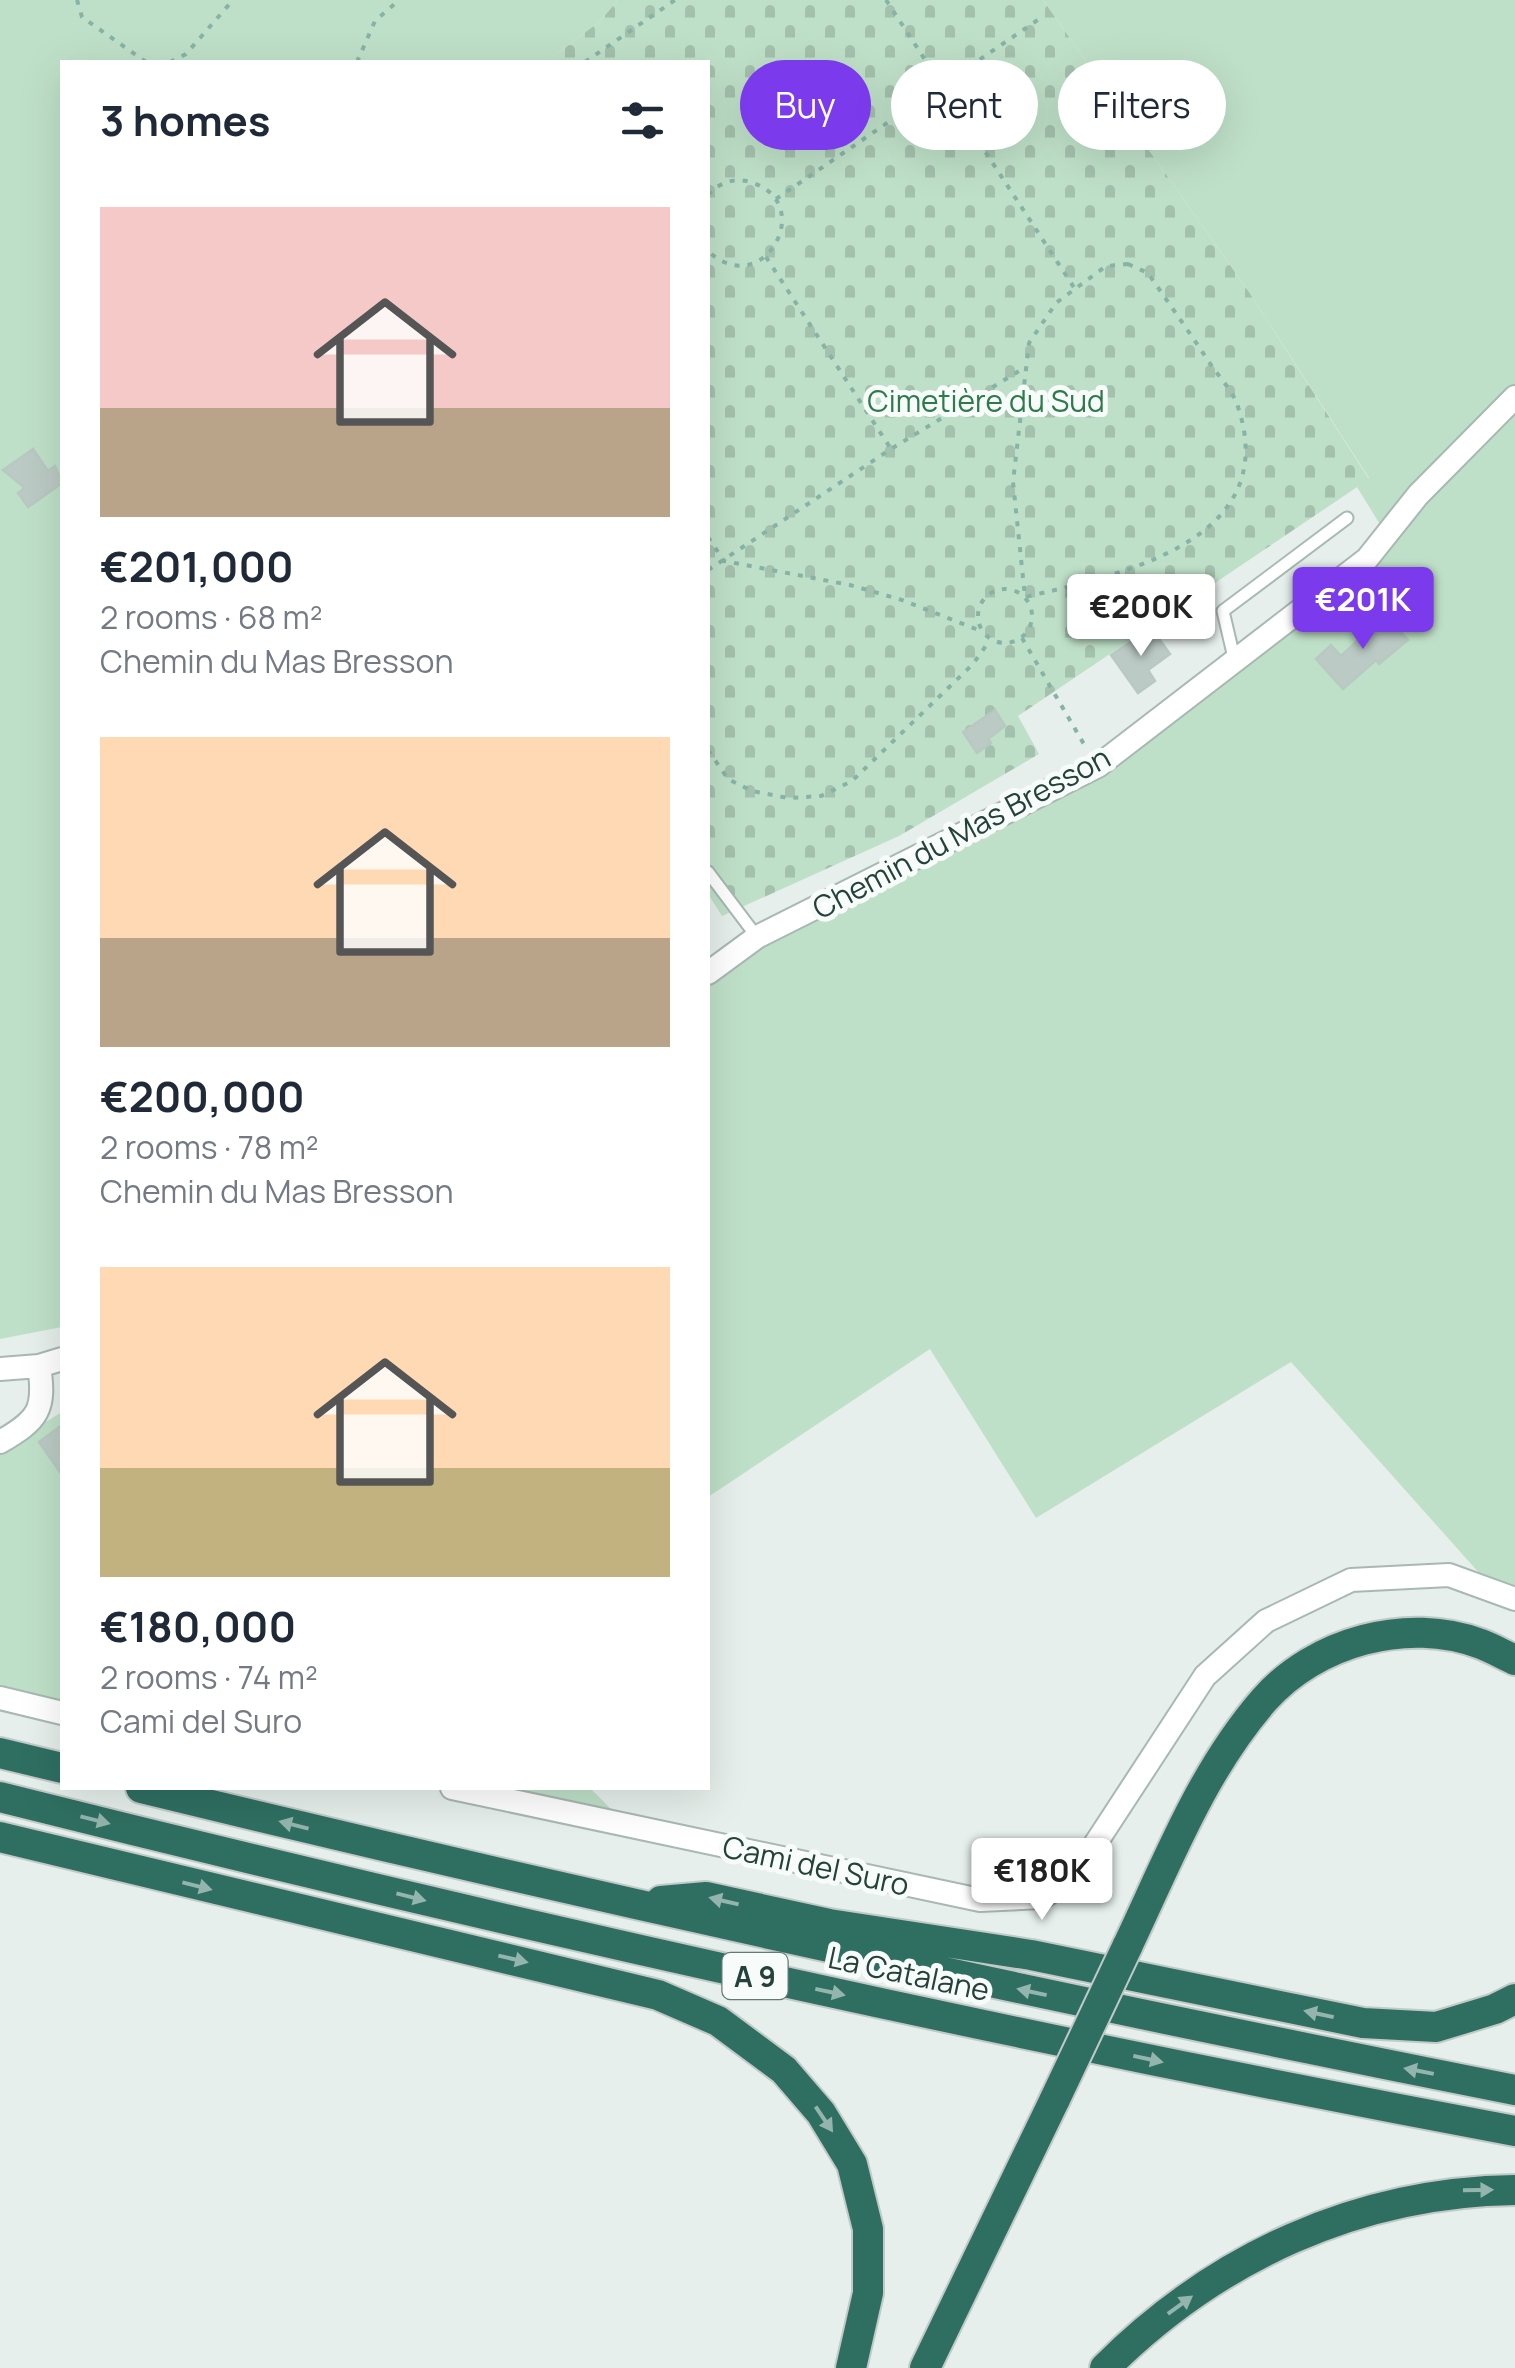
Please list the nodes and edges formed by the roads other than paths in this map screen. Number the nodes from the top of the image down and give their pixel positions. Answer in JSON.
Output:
{"nodes":[{"id":1,"x":1515,"y":397,"type":"edge"},
{"id":2,"x":1347,"y":518,"type":"dead end"},
{"id":3,"x":1235,"y":662,"type":"junction"},
{"id":4,"x":710,"y":875,"type":"edge"},
{"id":5,"x":757,"y":938,"type":"junction"},
{"id":6,"x":710,"y":973,"type":"edge"},
{"id":7,"x":60,"y":1360,"type":"edge"},
{"id":8,"x":39,"y":1366,"type":"junction"},
{"id":9,"x":0,"y":1369,"type":"edge"},
{"id":10,"x":0,"y":1442,"type":"edge"},
{"id":11,"x":1515,"y":1599,"type":"edge"},
{"id":12,"x":1515,"y":1660,"type":"edge"},
{"id":13,"x":0,"y":1698,"type":"edge"},
{"id":14,"x":60,"y":1712,"type":"edge"},
{"id":15,"x":0,"y":1753,"type":"edge"},
{"id":16,"x":60,"y":1768,"type":"edge"},
{"id":17,"x":150,"y":1790,"type":"edge"},
{"id":18,"x":461,"y":1790,"type":"edge"},
{"id":19,"x":0,"y":1797,"type":"edge"},
{"id":20,"x":0,"y":1837,"type":"edge"},
{"id":21,"x":628,"y":1904,"type":"junction"},
{"id":22,"x":1515,"y":1999,"type":"edge"},
{"id":23,"x":1515,"y":2090,"type":"edge"},
{"id":24,"x":1515,"y":2131,"type":"edge"},
{"id":25,"x":1515,"y":2190,"type":"edge"},
{"id":26,"x":852,"y":2368,"type":"edge"},
{"id":27,"x":924,"y":2368,"type":"edge"},
{"id":28,"x":1106,"y":2368,"type":"edge"}],
"edges":[{"from":1,"to":3,"type":"street","name":"Chemin du Mas Bresson"},
{"from":2,"to":3,"type":"lane"},
{"from":3,"to":5,"type":"street","name":"Chemin du Mas Bresson"},
{"from":4,"to":5,"type":"lane"},
{"from":5,"to":6,"type":"street","name":"Chemin du Mas Bresson"},
{"from":7,"to":8,"type":"street"},
{"from":8,"to":9,"type":"street"},
{"from":8,"to":10,"type":"street"},
{"from":11,"to":18,"type":"street","name":"Cami del Suro"},
{"from":12,"to":27,"type":"highway","bridge":true},
{"from":13,"to":14,"type":"street"},
{"from":15,"to":16,"type":"highway"},
{"from":21,"to":17,"type":"highway","name":"La Catalane","number":"A 9","one_way":true},
{"from":19,"to":24,"type":"highway","name":"La Catalane","number":"A 9","one_way":true},
{"from":20,"to":26,"type":"highway","one_way":true},
{"from":22,"to":21,"type":"highway","one_way":true},
{"from":23,"to":21,"type":"highway","name":"La Catalane","number":"A 9","one_way":true},
{"from":28,"to":25,"type":"highway","one_way":true}]}
